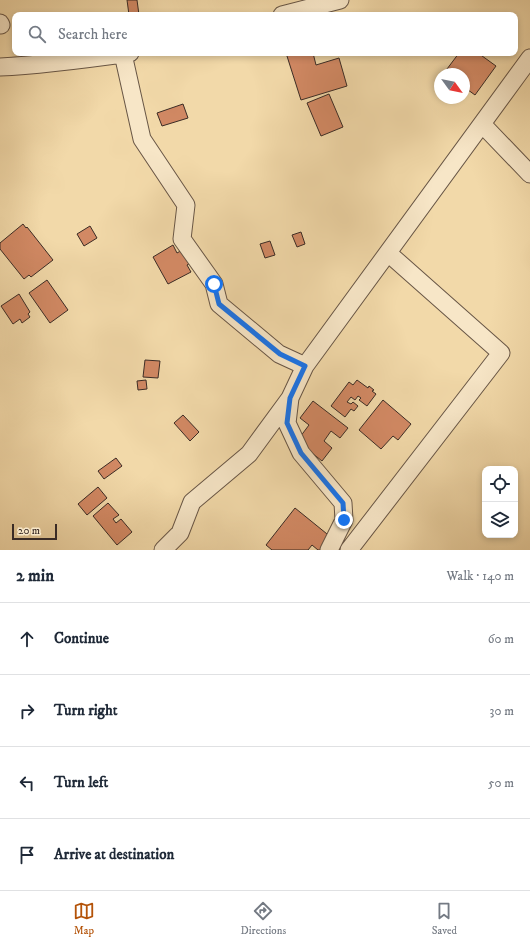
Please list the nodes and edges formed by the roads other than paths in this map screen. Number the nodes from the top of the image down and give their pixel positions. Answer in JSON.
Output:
{"nodes":[{"id":1,"x":340,"y":0,"type":"edge"},
{"id":2,"x":294,"y":12,"type":"edge"},
{"id":3,"x":113,"y":56,"type":"edge"},
{"id":4,"x":127,"y":56,"type":"edge"},
{"id":5,"x":530,"y":58,"type":"edge"},
{"id":6,"x":0,"y":67,"type":"edge"},
{"id":7,"x":482,"y":124,"type":"junction"},
{"id":8,"x":530,"y":174,"type":"edge"},
{"id":9,"x":388,"y":253,"type":"junction"},
{"id":10,"x":305,"y":366,"type":"junction"},
{"id":11,"x":290,"y":398,"type":"junction"},
{"id":12,"x":163,"y":550,"type":"edge"},
{"id":13,"x":329,"y":550,"type":"edge"},
{"id":14,"x":349,"y":550,"type":"edge"}],
"edges":[{"from":1,"to":2,"type":"street"},
{"from":3,"to":6,"type":"street"},
{"from":4,"to":10,"type":"street"},
{"from":5,"to":7,"type":"street"},
{"from":7,"to":8,"type":"street"},
{"from":7,"to":9,"type":"street"},
{"from":9,"to":10,"type":"street"},
{"from":9,"to":14,"type":"street"},
{"from":10,"to":11,"type":"street"},
{"from":11,"to":12,"type":"street"},
{"from":11,"to":13,"type":"street"}]}
